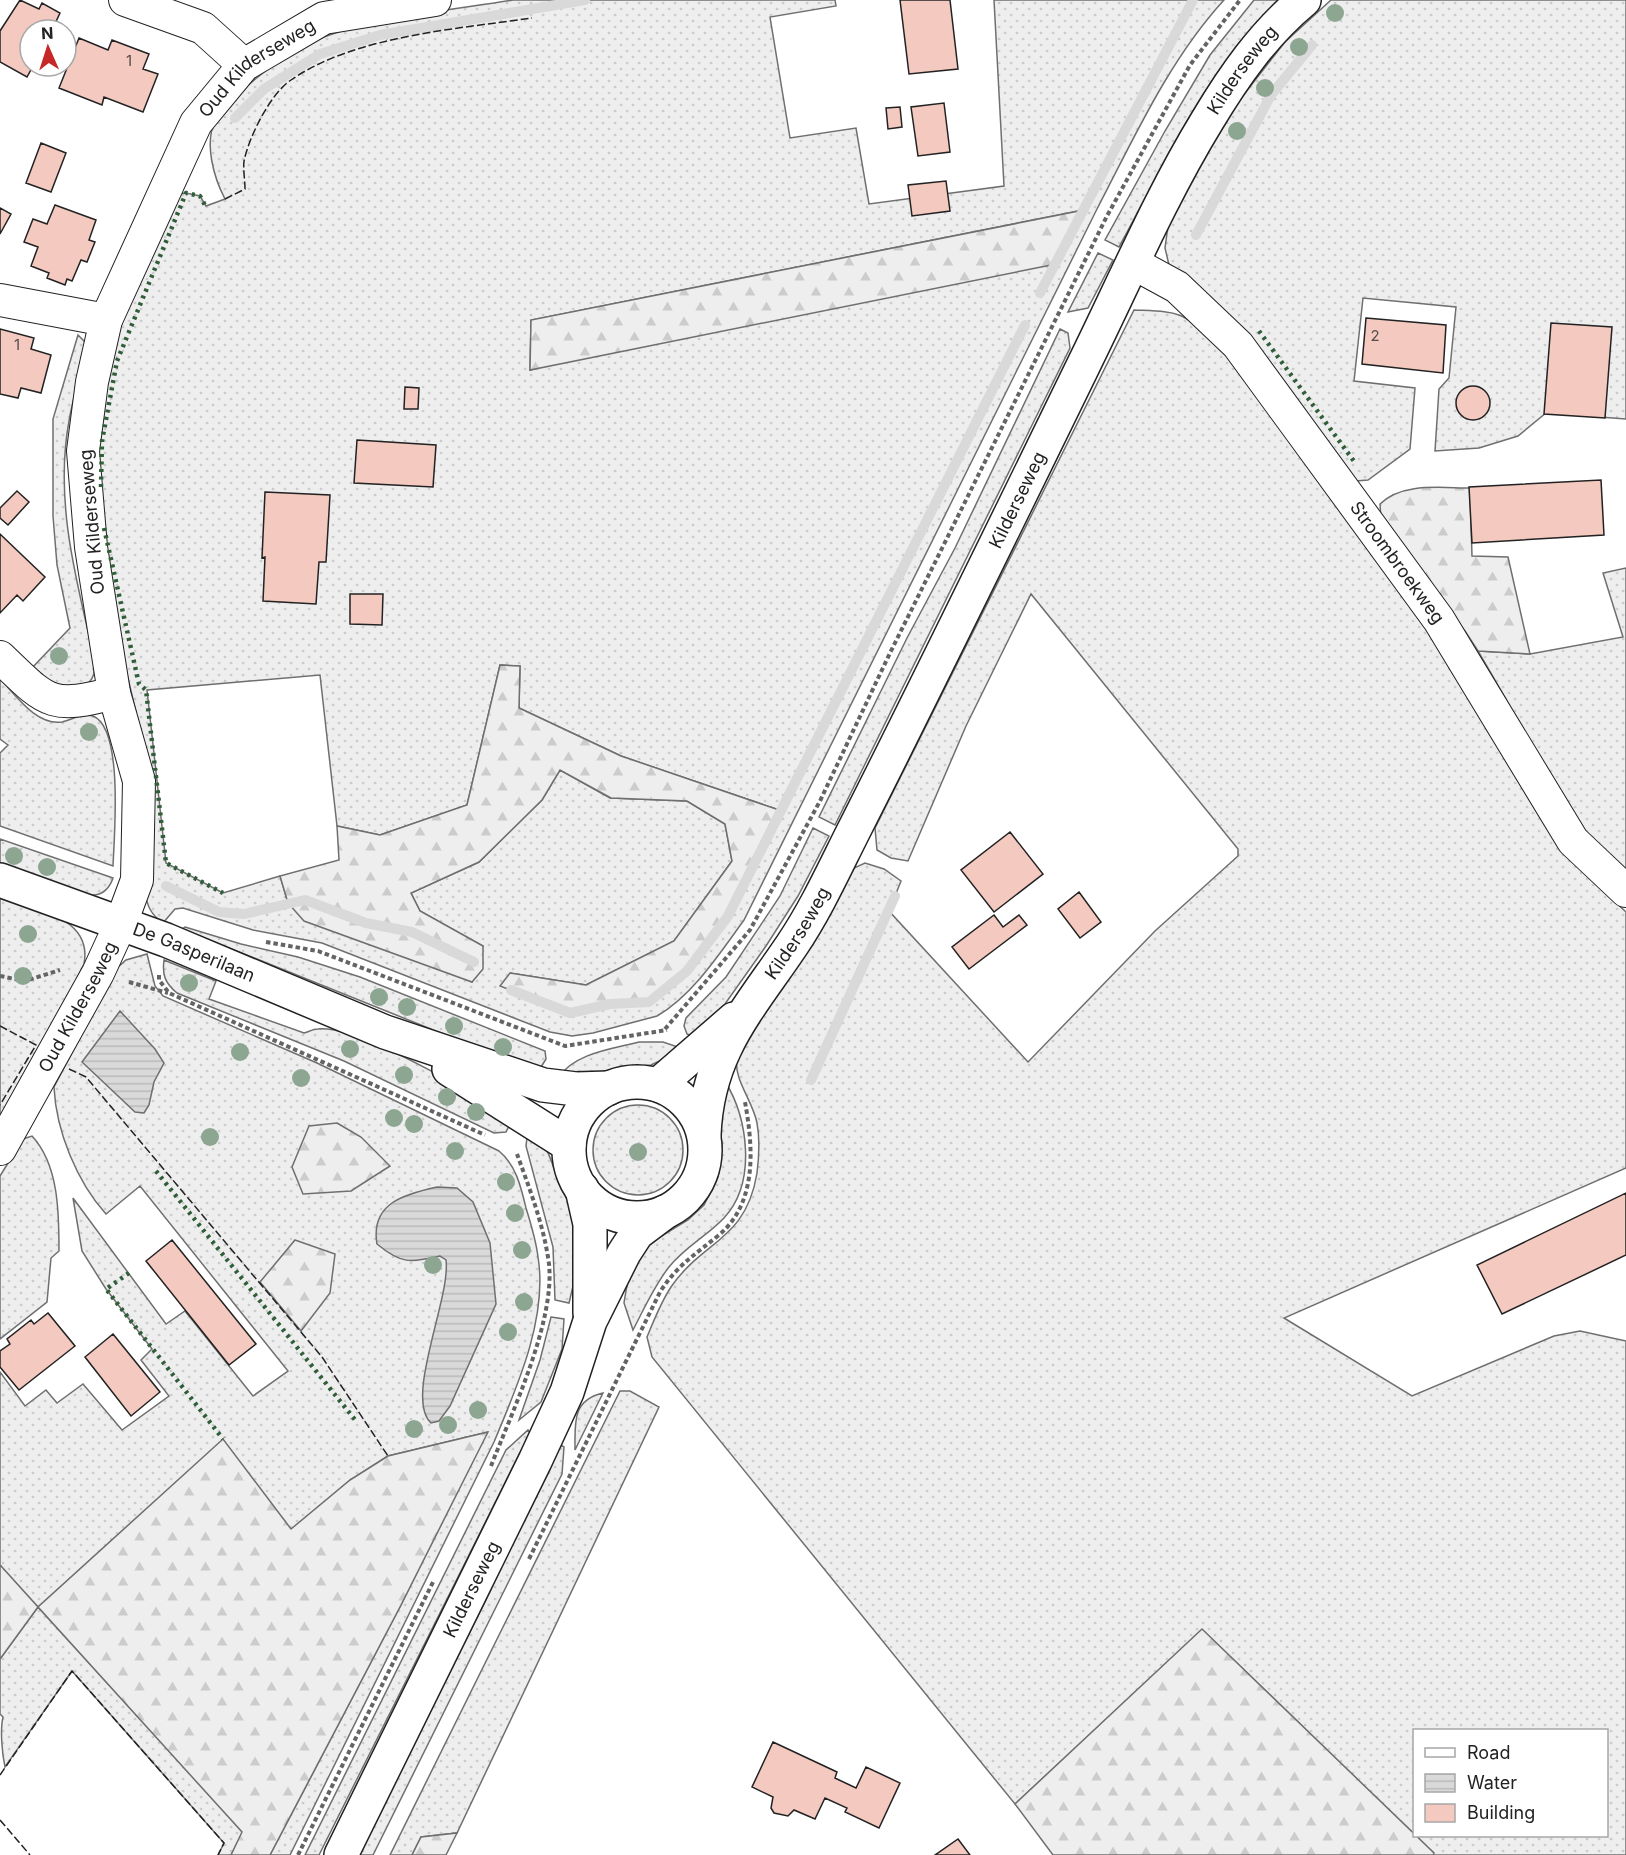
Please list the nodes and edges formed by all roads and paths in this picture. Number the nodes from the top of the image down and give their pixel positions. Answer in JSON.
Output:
{"nodes":[{"id":1,"x":125,"y":0,"type":"edge"},
{"id":2,"x":435,"y":0,"type":"edge"},
{"id":3,"x":1240,"y":0,"type":"edge"},
{"id":4,"x":1304,"y":0,"type":"edge"},
{"id":5,"x":244,"y":64,"type":"junction"},
{"id":6,"x":1133,"y":263,"type":"junction"},
{"id":7,"x":0,"y":300,"type":"edge"},
{"id":8,"x":106,"y":320,"type":"junction"},
{"id":9,"x":0,"y":657,"type":"edge"},
{"id":10,"x":114,"y":693,"type":"junction"},
{"id":11,"x":0,"y":880,"type":"edge"},
{"id":12,"x":1626,"y":891,"type":"edge"},
{"id":13,"x":121,"y":923,"type":"junction"},
{"id":14,"x":166,"y":939,"type":"junction"},
{"id":15,"x":258,"y":940,"type":"dead end"},
{"id":16,"x":745,"y":1010,"type":"junction"},
{"id":17,"x":384,"y":1032,"type":"junction"},
{"id":18,"x":658,"y":1085,"type":"junction"},
{"id":19,"x":609,"y":1088,"type":"junction"},
{"id":20,"x":704,"y":1135,"type":"junction"},
{"id":21,"x":494,"y":1140,"type":"dead end"},
{"id":22,"x":569,"y":1145,"type":"junction"},
{"id":23,"x":0,"y":1149,"type":"edge"},
{"id":24,"x":515,"y":1149,"type":"dead end"},
{"id":25,"x":582,"y":1189,"type":"junction"},
{"id":26,"x":665,"y":1212,"type":"junction"},
{"id":27,"x":590,"y":1321,"type":"junction"},
{"id":28,"x":490,"y":1469,"type":"dead end"},
{"id":29,"x":437,"y":1576,"type":"dead end"},
{"id":30,"x":298,"y":1855,"type":"edge"},
{"id":31,"x":341,"y":1855,"type":"edge"}],
"edges":[{"from":1,"to":5,"type":"street"},
{"from":2,"to":5,"type":"street","name":"Oud Kilderseweg"},
{"from":3,"to":15,"type":"path"},
{"from":4,"to":6,"type":"street","name":"Kilderseweg"},
{"from":5,"to":8,"type":"street","name":"Oud Kilderseweg"},
{"from":6,"to":12,"type":"street","name":"Stroombroekweg"},
{"from":6,"to":16,"type":"street","name":"Kilderseweg"},
{"from":7,"to":8,"type":"street"},
{"from":8,"to":10,"type":"street","name":"Oud Kilderseweg"},
{"from":9,"to":10,"type":"street"},
{"from":10,"to":13,"type":"street","name":"Oud Kilderseweg"},
{"from":11,"to":13,"type":"street","name":"De Gasperilaan"},
{"from":13,"to":14,"type":"street","name":"De Gasperilaan"},
{"from":13,"to":23,"type":"street","name":"Oud Kilderseweg"},
{"from":14,"to":17,"type":"street","name":"De Gasperilaan"},
{"from":14,"to":21,"type":"path"},
{"from":16,"to":18,"type":"street","name":"Kilderseweg"},
{"from":16,"to":20,"type":"street","name":"Kilderseweg"},
{"from":17,"to":19,"type":"street","name":"De Gasperilaan"},
{"from":17,"to":22,"type":"street","name":"De Gasperilaan"},
{"from":18,"to":19,"type":"street"},
{"from":18,"to":20,"type":"street"},
{"from":19,"to":22,"type":"street"},
{"from":20,"to":26,"type":"street"},
{"from":22,"to":25,"type":"street"},
{"from":24,"to":28,"type":"path"},
{"from":25,"to":26,"type":"street"},
{"from":25,"to":27,"type":"street","name":"Kilderseweg"},
{"from":26,"to":27,"type":"street","name":"Kilderseweg"},
{"from":27,"to":31,"type":"street","name":"Kilderseweg"},
{"from":29,"to":30,"type":"path"}]}
